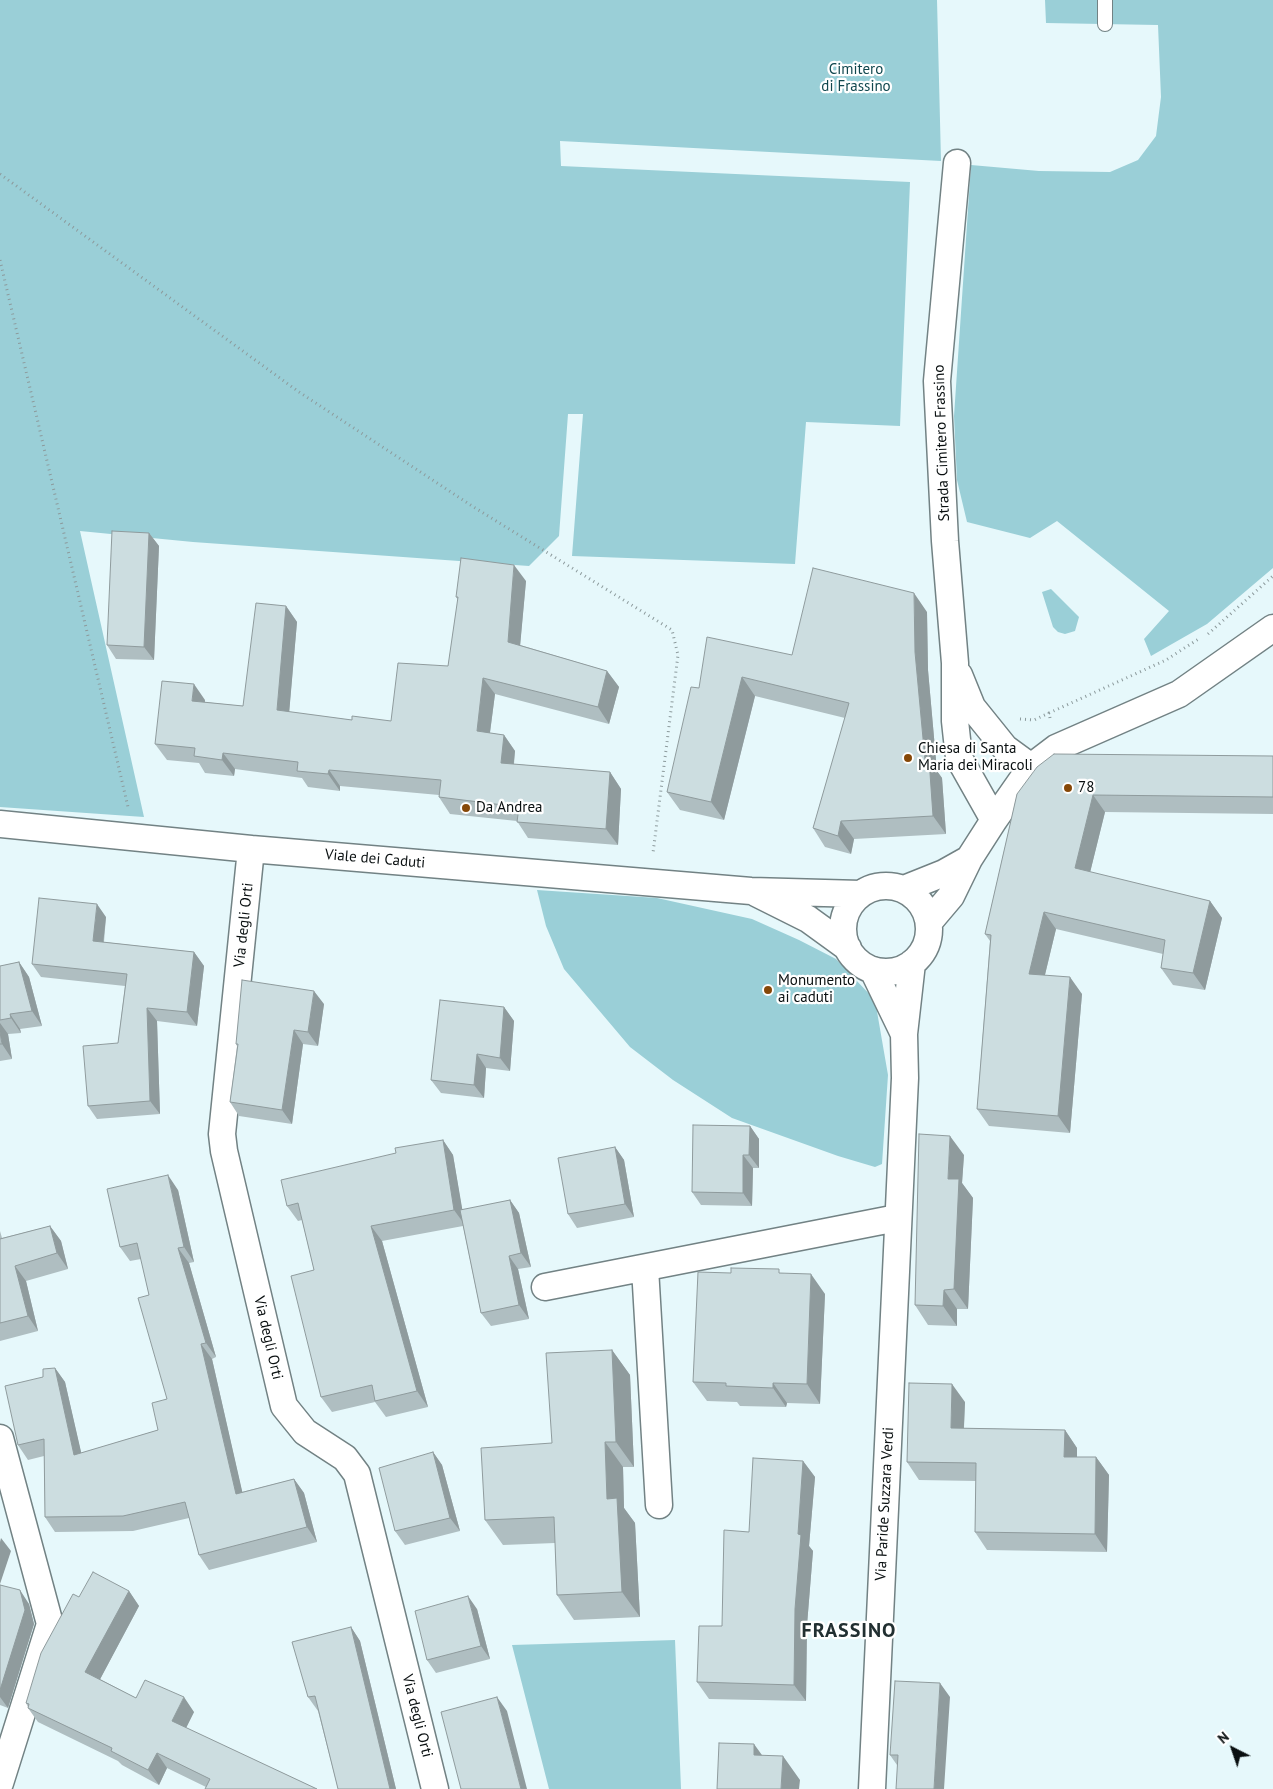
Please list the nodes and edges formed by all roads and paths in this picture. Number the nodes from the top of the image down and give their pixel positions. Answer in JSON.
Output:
{"nodes":[{"id":1,"x":1105,"y":0,"type":"edge"},
{"id":2,"x":1104,"y":24,"type":"dead end"},
{"id":3,"x":956,"y":164,"type":"dead end"},
{"id":4,"x":0,"y":174,"type":"edge"},
{"id":5,"x":0,"y":260,"type":"edge"},
{"id":6,"x":1273,"y":576,"type":"edge"},
{"id":7,"x":1273,"y":628,"type":"edge"},
{"id":8,"x":955,"y":663,"type":"junction"},
{"id":9,"x":1056,"y":748,"type":"junction"},
{"id":10,"x":1031,"y":767,"type":"junction"},
{"id":11,"x":994,"y":820,"type":"junction"},
{"id":12,"x":0,"y":824,"type":"edge"},
{"id":13,"x":139,"y":838,"type":"junction"},
{"id":14,"x":251,"y":849,"type":"junction"},
{"id":15,"x":969,"y":859,"type":"junction"},
{"id":16,"x":650,"y":881,"type":"junction"},
{"id":17,"x":904,"y":889,"type":"junction"},
{"id":18,"x":751,"y":891,"type":"junction"},
{"id":19,"x":861,"y":894,"type":"junction"},
{"id":20,"x":929,"y":922,"type":"junction"},
{"id":21,"x":848,"y":948,"type":"junction"},
{"id":22,"x":912,"y":963,"type":"junction"},
{"id":23,"x":873,"y":970,"type":"junction"},
{"id":24,"x":904,"y":1034,"type":"junction"},
{"id":25,"x":897,"y":1218,"type":"junction"},
{"id":26,"x":645,"y":1268,"type":"junction"},
{"id":27,"x":545,"y":1287,"type":"dead end"},
{"id":28,"x":0,"y":1438,"type":"edge"},
{"id":29,"x":659,"y":1505,"type":"dead end"},
{"id":30,"x":0,"y":1783,"type":"edge"},
{"id":31,"x":436,"y":1789,"type":"edge"},
{"id":32,"x":872,"y":1789,"type":"edge"}],
"edges":[{"from":1,"to":2,"type":"lane"},
{"from":3,"to":8,"type":"street","name":"Strada Cimitero Frassino"},
{"from":4,"to":16,"type":"path"},
{"from":5,"to":13,"type":"path"},
{"from":6,"to":9,"type":"path"},
{"from":7,"to":9,"type":"street"},
{"from":8,"to":10,"type":"street","name":"Strada Cimitero Frassino"},
{"from":8,"to":11,"type":"street","name":"Strada Cimitero Frassino"},
{"from":9,"to":10,"type":"street"},
{"from":10,"to":11,"type":"street"},
{"from":11,"to":15,"type":"street"},
{"from":12,"to":13,"type":"street","name":"Viale dei Caduti"},
{"from":13,"to":14,"type":"street","name":"Viale dei Caduti"},
{"from":14,"to":16,"type":"street","name":"Viale dei Caduti"},
{"from":14,"to":31,"type":"street","name":"Via degli Orti"},
{"from":15,"to":17,"type":"street"},
{"from":15,"to":20,"type":"street"},
{"from":16,"to":18,"type":"street","name":"Viale dei Caduti"},
{"from":17,"to":19,"type":"street"},
{"from":17,"to":20,"type":"street"},
{"from":18,"to":19,"type":"street","name":"Viale dei Caduti"},
{"from":18,"to":21,"type":"street","name":"Viale dei Caduti"},
{"from":19,"to":21,"type":"street"},
{"from":20,"to":22,"type":"street"},
{"from":21,"to":23,"type":"street"},
{"from":22,"to":23,"type":"street"},
{"from":22,"to":24,"type":"street","name":"Via Paride Suzzara Verdi"},
{"from":23,"to":24,"type":"street","name":"Via Paride Suzzara Verdi"},
{"from":24,"to":25,"type":"street","name":"Via Paride Suzzara Verdi"},
{"from":25,"to":26,"type":"street"},
{"from":25,"to":32,"type":"street","name":"Via Paride Suzzara Verdi"},
{"from":26,"to":27,"type":"street"},
{"from":26,"to":29,"type":"street"},
{"from":28,"to":30,"type":"street"}]}
